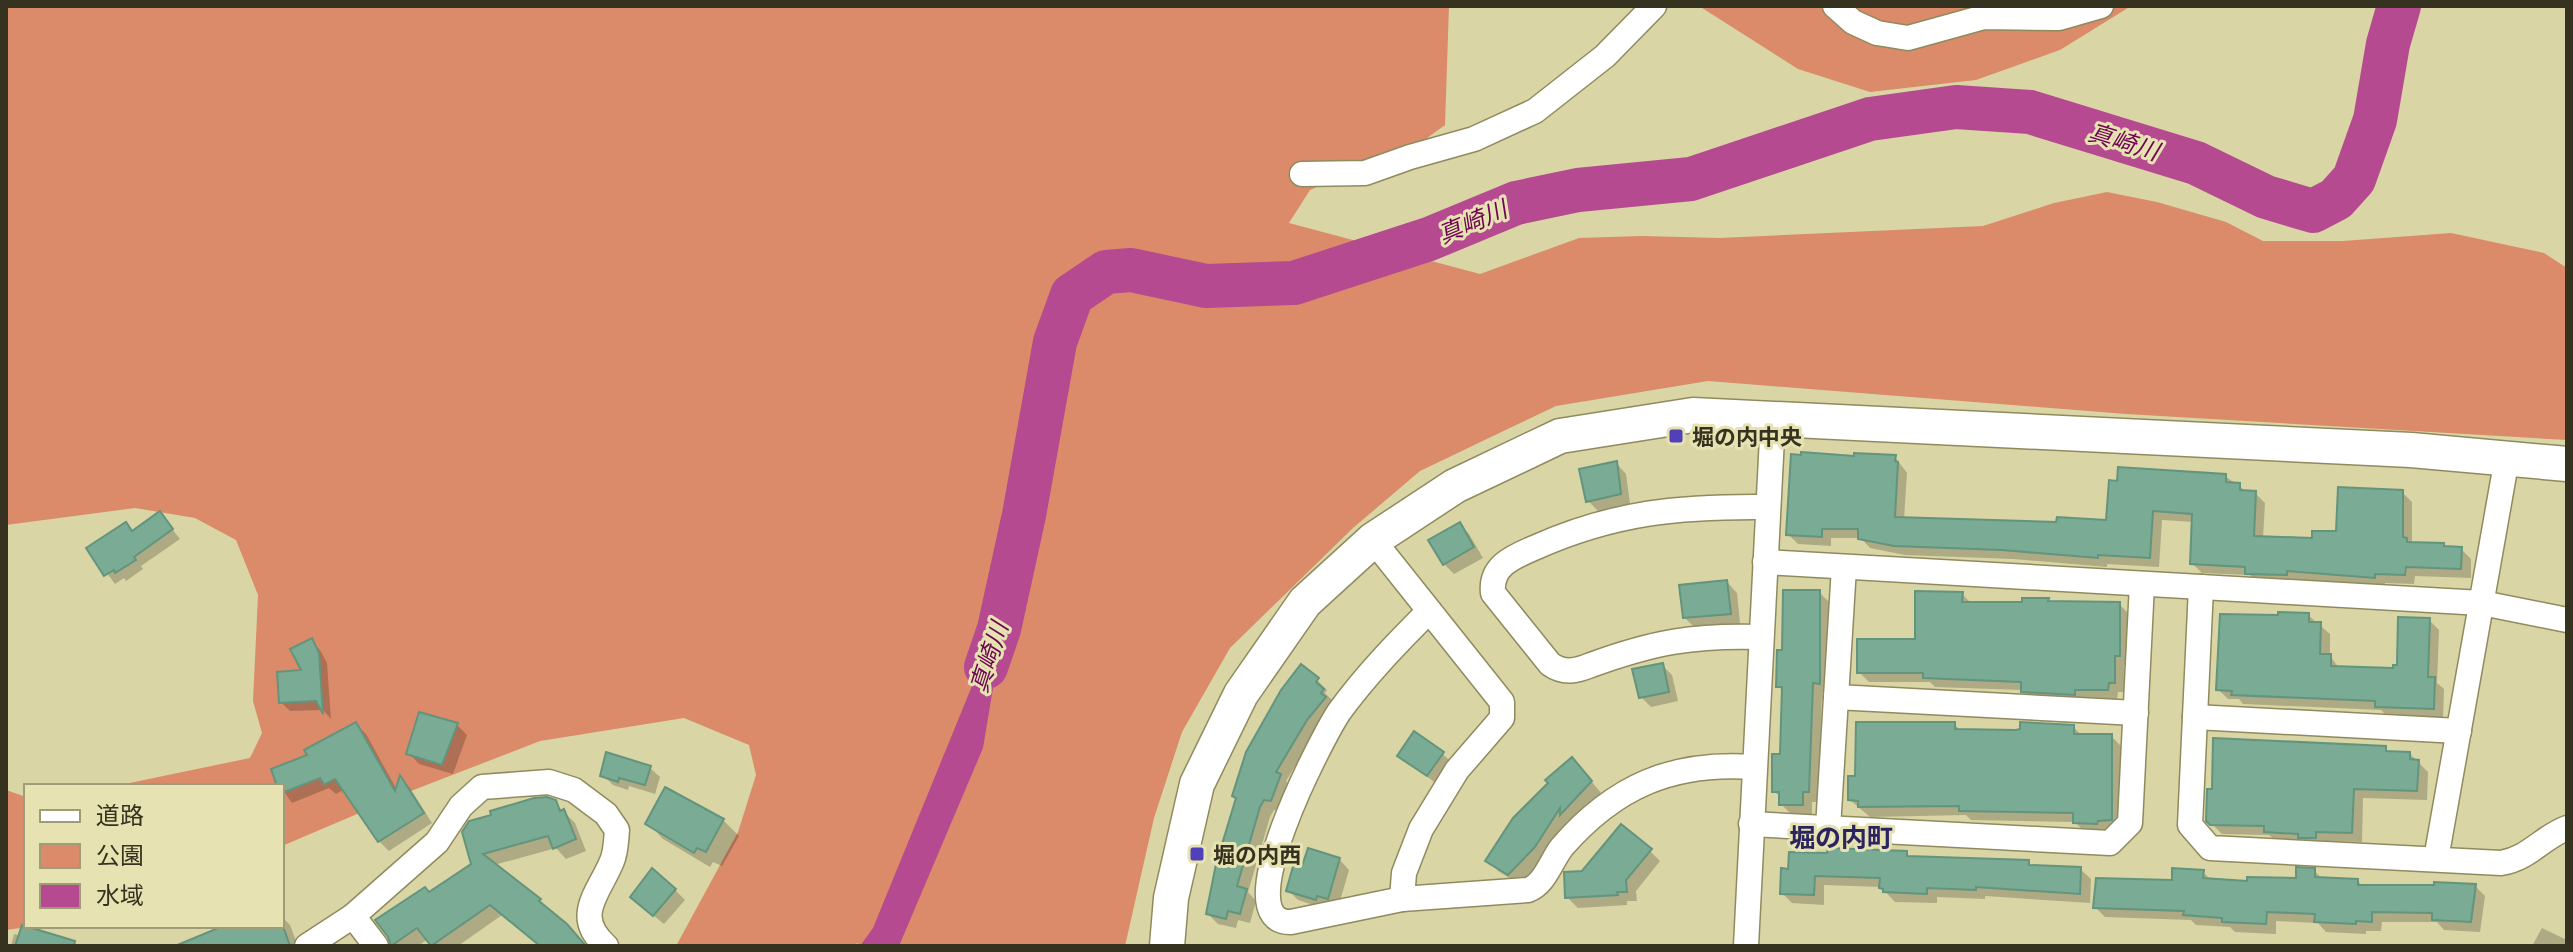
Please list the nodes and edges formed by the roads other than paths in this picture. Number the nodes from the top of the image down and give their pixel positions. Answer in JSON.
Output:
{"nodes":[{"id":1,"x":1654,"y":6,"type":"edge"},
{"id":2,"x":1835,"y":6,"type":"edge"},
{"id":3,"x":2101,"y":6,"type":"edge"},
{"id":4,"x":1302,"y":174,"type":"dead end"},
{"id":5,"x":1773,"y":418,"type":"junction"},
{"id":6,"x":2507,"y":458,"type":"junction"},
{"id":7,"x":2567,"y":464,"type":"edge"},
{"id":8,"x":1768,"y":507,"type":"junction"},
{"id":9,"x":1373,"y":540,"type":"junction"},
{"id":10,"x":1765,"y":562,"type":"junction"},
{"id":11,"x":1844,"y":567,"type":"junction"},
{"id":12,"x":2142,"y":584,"type":"junction"},
{"id":13,"x":2201,"y":587,"type":"junction"},
{"id":14,"x":2482,"y":603,"type":"junction"},
{"id":15,"x":1429,"y":611,"type":"junction"},
{"id":16,"x":2567,"y":620,"type":"edge"},
{"id":17,"x":1761,"y":637,"type":"junction"},
{"id":18,"x":1836,"y":697,"type":"junction"},
{"id":19,"x":2136,"y":713,"type":"junction"},
{"id":20,"x":2195,"y":717,"type":"junction"},
{"id":21,"x":2459,"y":731,"type":"junction"},
{"id":22,"x":1754,"y":767,"type":"junction"},
{"id":23,"x":1751,"y":824,"type":"junction"},
{"id":24,"x":1828,"y":828,"type":"junction"},
{"id":25,"x":2567,"y":828,"type":"edge"},
{"id":26,"x":2436,"y":859,"type":"junction"},
{"id":27,"x":1402,"y":899,"type":"junction"},
{"id":28,"x":353,"y":916,"type":"junction"},
{"id":29,"x":307,"y":946,"type":"edge"},
{"id":30,"x":376,"y":946,"type":"edge"},
{"id":31,"x":606,"y":946,"type":"edge"},
{"id":32,"x":1167,"y":946,"type":"edge"},
{"id":33,"x":1746,"y":946,"type":"edge"}],
"edges":[{"from":1,"to":4,"type":"street"},
{"from":2,"to":3,"type":"street"},
{"from":5,"to":6,"type":"street"},
{"from":5,"to":8,"type":"street"},
{"from":5,"to":9,"type":"street"},
{"from":6,"to":7,"type":"street"},
{"from":6,"to":14,"type":"street"},
{"from":8,"to":10,"type":"street"},
{"from":8,"to":17,"type":"street"},
{"from":9,"to":15,"type":"street"},
{"from":9,"to":32,"type":"street"},
{"from":10,"to":11,"type":"street"},
{"from":10,"to":17,"type":"street"},
{"from":11,"to":12,"type":"street"},
{"from":11,"to":18,"type":"street"},
{"from":12,"to":13,"type":"street"},
{"from":12,"to":19,"type":"street"},
{"from":13,"to":14,"type":"street"},
{"from":13,"to":20,"type":"street"},
{"from":14,"to":16,"type":"street"},
{"from":14,"to":21,"type":"street"},
{"from":15,"to":27,"type":"street"},
{"from":15,"to":27,"type":"street"},
{"from":17,"to":22,"type":"street"},
{"from":18,"to":19,"type":"street"},
{"from":18,"to":24,"type":"street"},
{"from":19,"to":24,"type":"street"},
{"from":20,"to":21,"type":"street"},
{"from":20,"to":26,"type":"street"},
{"from":21,"to":26,"type":"street"},
{"from":22,"to":23,"type":"street"},
{"from":22,"to":27,"type":"street"},
{"from":23,"to":24,"type":"street"},
{"from":23,"to":33,"type":"street"},
{"from":25,"to":26,"type":"street"},
{"from":28,"to":29,"type":"street"},
{"from":28,"to":30,"type":"street"},
{"from":28,"to":31,"type":"street"}]}
